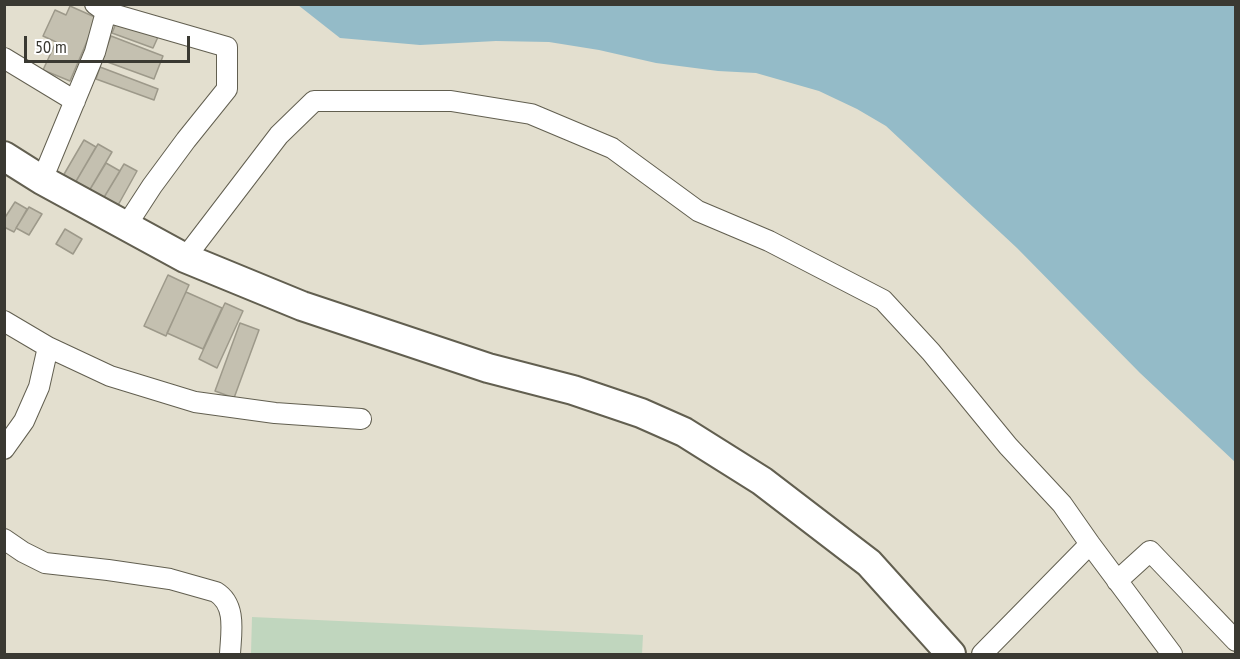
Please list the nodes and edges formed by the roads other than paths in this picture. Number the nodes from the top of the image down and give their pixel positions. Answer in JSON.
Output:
{"nodes":[{"id":1,"x":100,"y":8,"type":"edge"},
{"id":2,"x":4,"y":58,"type":"edge"},
{"id":3,"x":75,"y":102,"type":"junction"},
{"id":4,"x":4,"y":156,"type":"edge"},
{"id":5,"x":42,"y":180,"type":"junction"},
{"id":6,"x":126,"y":226,"type":"junction"},
{"id":7,"x":185,"y":258,"type":"junction"},
{"id":8,"x":4,"y":321,"type":"edge"},
{"id":9,"x":48,"y":347,"type":"junction"},
{"id":10,"x":361,"y":419,"type":"dead end"},
{"id":11,"x":4,"y":449,"type":"edge"},
{"id":12,"x":4,"y":539,"type":"edge"},
{"id":13,"x":1090,"y":544,"type":"junction"},
{"id":14,"x":1117,"y":581,"type":"junction"},
{"id":15,"x":1236,"y":641,"type":"edge"},
{"id":16,"x":230,"y":654,"type":"edge"},
{"id":17,"x":951,"y":654,"type":"edge"},
{"id":18,"x":982,"y":654,"type":"edge"},
{"id":19,"x":1172,"y":654,"type":"edge"}],
"edges":[{"from":1,"to":3,"type":"street"},
{"from":1,"to":6,"type":"street"},
{"from":2,"to":3,"type":"street"},
{"from":3,"to":5,"type":"street"},
{"from":4,"to":5,"type":"main road"},
{"from":5,"to":6,"type":"main road"},
{"from":6,"to":7,"type":"main road"},
{"from":7,"to":13,"type":"street"},
{"from":7,"to":17,"type":"main road"},
{"from":8,"to":9,"type":"street"},
{"from":9,"to":10,"type":"street"},
{"from":9,"to":11,"type":"street"},
{"from":12,"to":16,"type":"street"},
{"from":13,"to":14,"type":"street"},
{"from":13,"to":18,"type":"street"},
{"from":14,"to":15,"type":"street"},
{"from":14,"to":19,"type":"street"}]}
